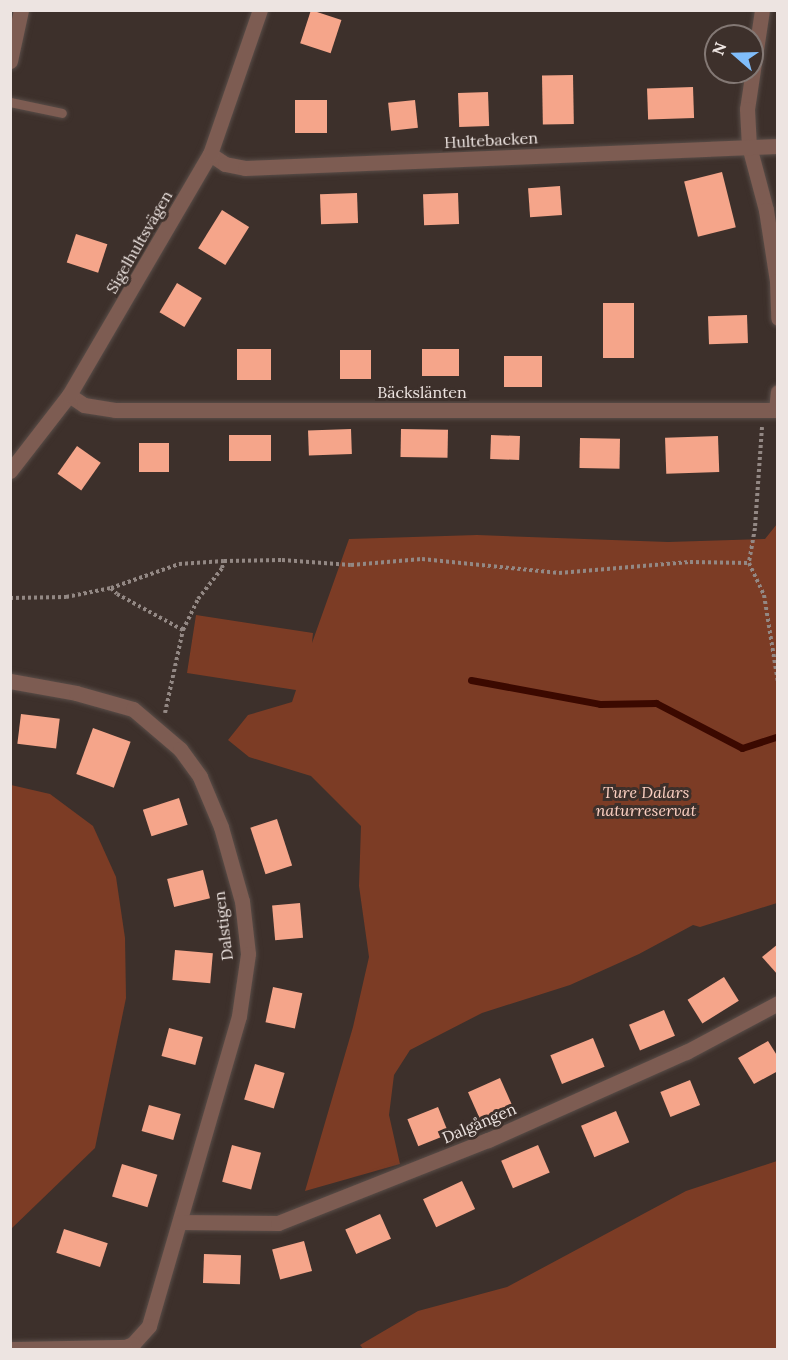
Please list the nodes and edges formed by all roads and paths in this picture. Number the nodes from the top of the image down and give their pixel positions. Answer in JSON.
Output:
{"nodes":[{"id":1,"x":21,"y":10,"type":"edge"},
{"id":2,"x":260,"y":10,"type":"edge"},
{"id":3,"x":762,"y":10,"type":"edge"},
{"id":4,"x":10,"y":61,"type":"edge"},
{"id":5,"x":10,"y":102,"type":"edge"},
{"id":6,"x":62,"y":113,"type":"dead end"},
{"id":7,"x":749,"y":146,"type":"junction"},
{"id":8,"x":777,"y":146,"type":"edge"},
{"id":9,"x":210,"y":154,"type":"junction"},
{"id":10,"x":777,"y":318,"type":"edge"},
{"id":11,"x":777,"y":392,"type":"edge"},
{"id":12,"x":69,"y":395,"type":"junction"},
{"id":13,"x":772,"y":410,"type":"edge"},
{"id":14,"x":10,"y":471,"type":"edge"},
{"id":15,"x":224,"y":561,"type":"junction"},
{"id":16,"x":749,"y":563,"type":"junction"},
{"id":17,"x":111,"y":588,"type":"junction"},
{"id":18,"x":10,"y":598,"type":"edge"},
{"id":19,"x":183,"y":630,"type":"junction"},
{"id":20,"x":10,"y":681,"type":"edge"},
{"id":21,"x":777,"y":682,"type":"edge"},
{"id":22,"x":165,"y":715,"type":"dead end"},
{"id":23,"x":777,"y":1004,"type":"edge"},
{"id":24,"x":180,"y":1222,"type":"junction"},
{"id":25,"x":10,"y":1349,"type":"edge"}],
"edges":[{"from":1,"to":4,"type":"street"},
{"from":2,"to":9,"type":"street","name":"Sigelhultsvägen"},
{"from":3,"to":7,"type":"street"},
{"from":5,"to":6,"type":"lane"},
{"from":7,"to":8,"type":"street","name":"Hultebacken"},
{"from":7,"to":9,"type":"street","name":"Hultebacken"},
{"from":7,"to":10,"type":"street"},
{"from":9,"to":12,"type":"street","name":"Sigelhultsvägen"},
{"from":11,"to":13,"type":"street"},
{"from":12,"to":13,"type":"street","name":"Bäckslänten"},
{"from":12,"to":14,"type":"street","name":"Sigelhultsvägen"},
{"from":13,"to":16,"type":"path"},
{"from":15,"to":16,"type":"path"},
{"from":15,"to":17,"type":"path"},
{"from":15,"to":19,"type":"path"},
{"from":16,"to":21,"type":"path"},
{"from":17,"to":18,"type":"path"},
{"from":17,"to":19,"type":"path"},
{"from":19,"to":22,"type":"path"},
{"from":20,"to":24,"type":"street","name":"Dalstigen"},
{"from":23,"to":24,"type":"street","name":"Dalgången"},
{"from":24,"to":25,"type":"street","name":"Dalstigen"}]}
